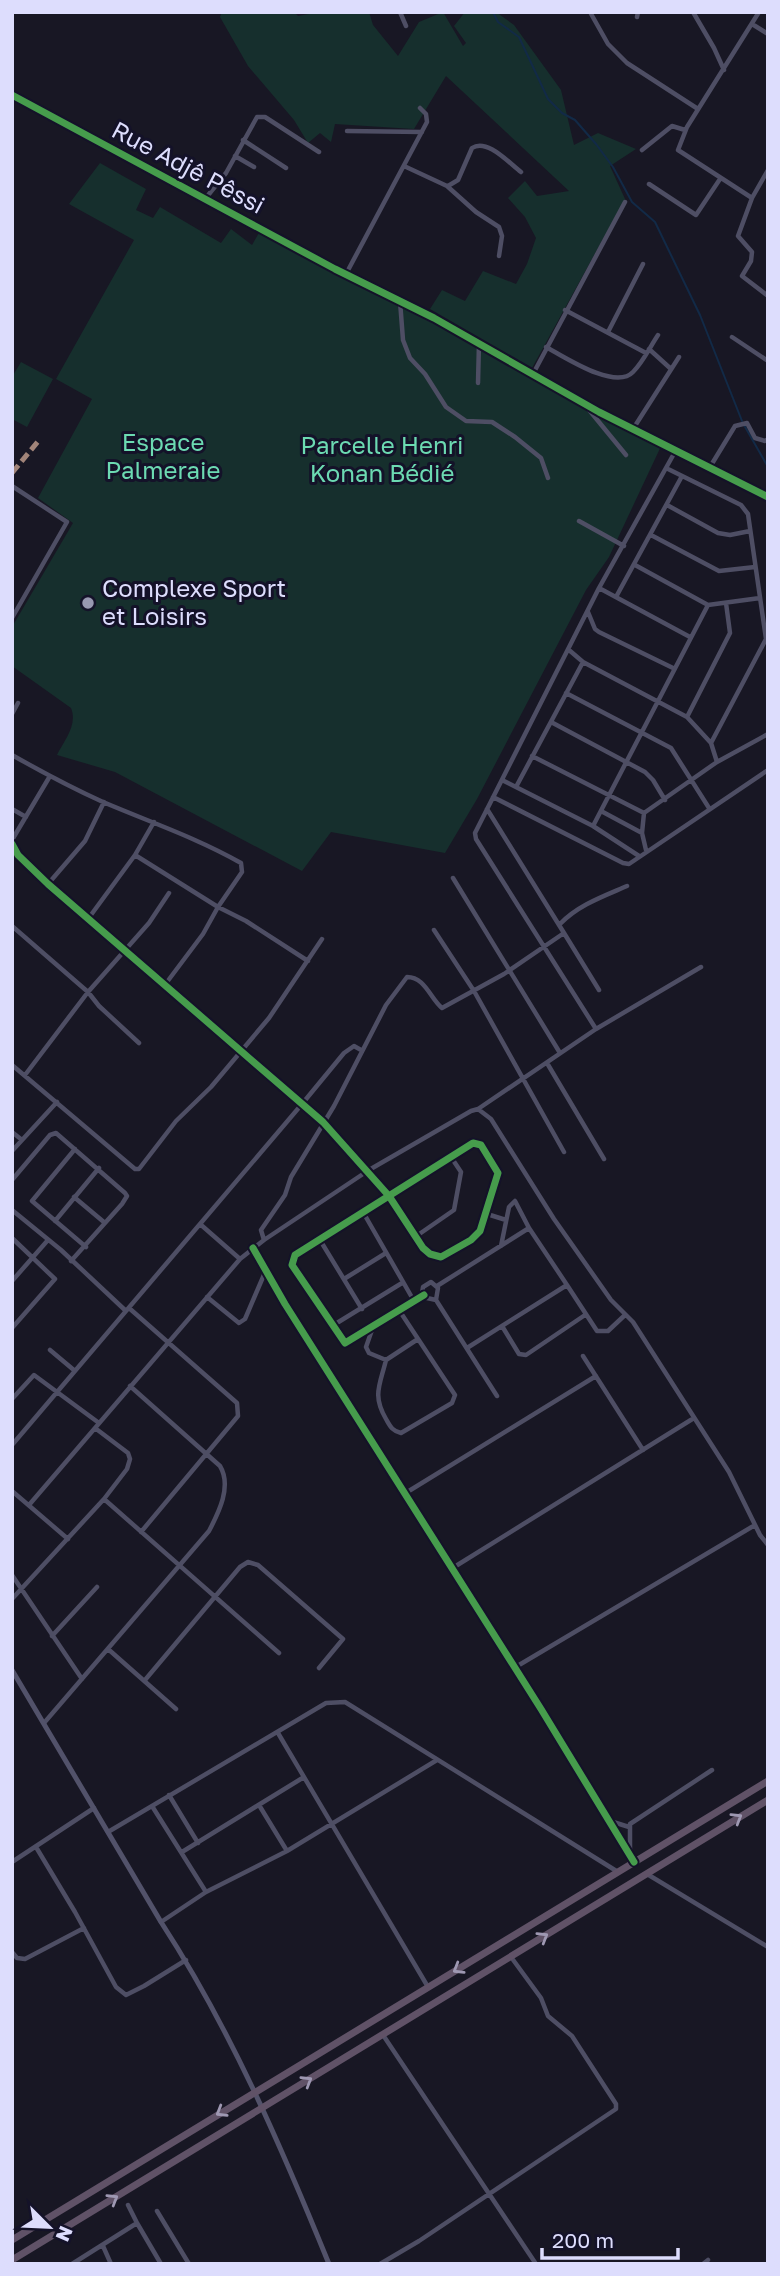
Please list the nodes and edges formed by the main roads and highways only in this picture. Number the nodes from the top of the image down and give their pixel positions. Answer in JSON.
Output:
{"nodes":[{"id":1,"x":768,"y":1781,"type":"edge"},
{"id":2,"x":768,"y":1800,"type":"edge"},
{"id":3,"x":12,"y":2240,"type":"edge"},
{"id":4,"x":12,"y":2260,"type":"edge"}],
"edges":[{"from":1,"to":3,"type":"highway","one_way":true},
{"from":4,"to":2,"type":"highway","one_way":true}]}
